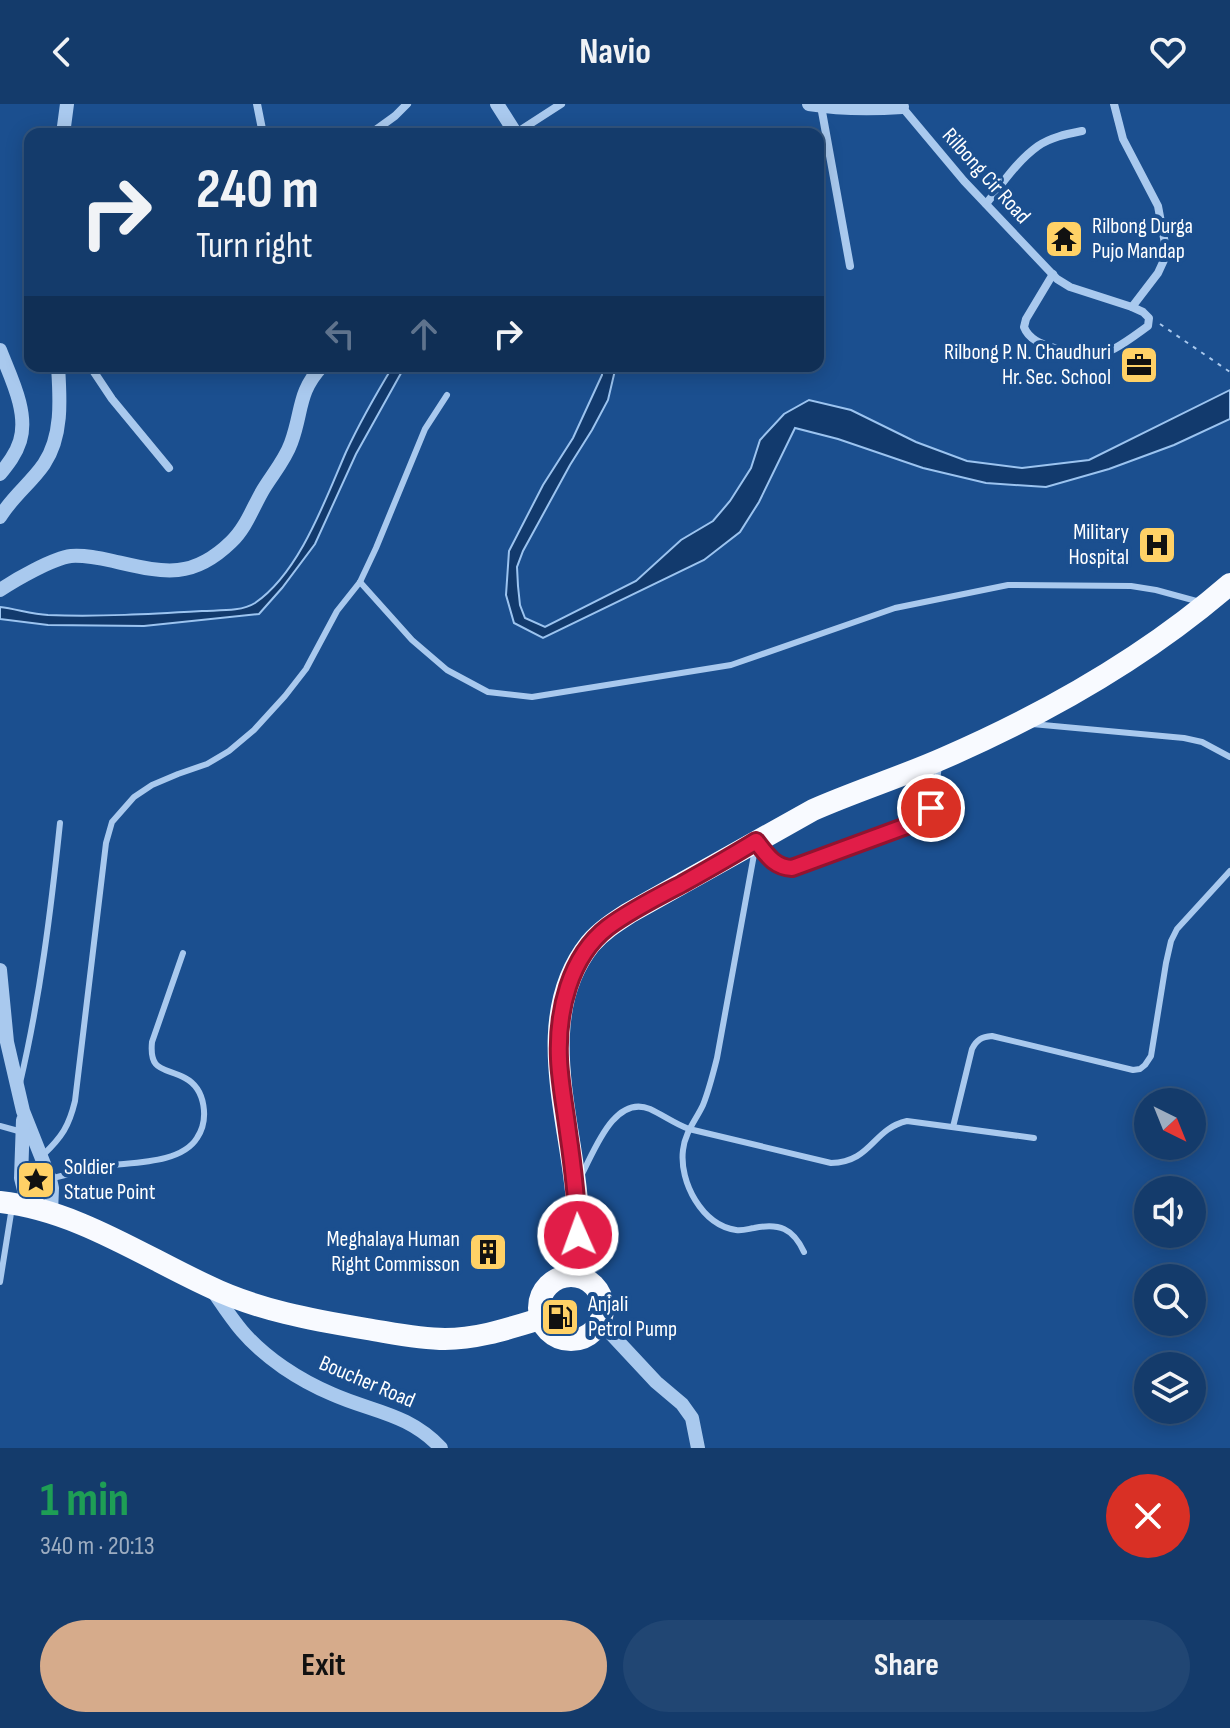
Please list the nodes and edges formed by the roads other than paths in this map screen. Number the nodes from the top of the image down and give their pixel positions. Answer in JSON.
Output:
{"nodes":[{"id":1,"x":67,"y":104,"type":"edge"},
{"id":2,"x":257,"y":104,"type":"edge"},
{"id":3,"x":407,"y":104,"type":"edge"},
{"id":4,"x":497,"y":104,"type":"edge"},
{"id":5,"x":561,"y":104,"type":"edge"},
{"id":6,"x":1114,"y":104,"type":"edge"},
{"id":7,"x":815,"y":105,"type":"edge"},
{"id":8,"x":905,"y":105,"type":"edge"},
{"id":9,"x":64,"y":128,"type":"edge"},
{"id":10,"x":262,"y":128,"type":"edge"},
{"id":11,"x":378,"y":128,"type":"edge"},
{"id":12,"x":512,"y":128,"type":"edge"},
{"id":13,"x":525,"y":128,"type":"edge"},
{"id":14,"x":820,"y":128,"type":"edge"},
{"id":15,"x":1082,"y":131,"type":"dead end"},
{"id":16,"x":824,"y":146,"type":"edge"},
{"id":17,"x":986,"y":204,"type":"junction"},
{"id":18,"x":850,"y":266,"type":"dead end"},
{"id":19,"x":1053,"y":274,"type":"junction"},
{"id":20,"x":1132,"y":307,"type":"junction"},
{"id":21,"x":0,"y":350,"type":"edge"},
{"id":22,"x":58,"y":372,"type":"edge"},
{"id":23,"x":94,"y":372,"type":"edge"},
{"id":24,"x":317,"y":372,"type":"edge"},
{"id":25,"x":447,"y":395,"type":"dead end"},
{"id":26,"x":169,"y":468,"type":"dead end"},
{"id":27,"x":0,"y":474,"type":"edge"},
{"id":28,"x":0,"y":517,"type":"edge"},
{"id":29,"x":360,"y":582,"type":"junction"},
{"id":30,"x":1230,"y":584,"type":"edge"},
{"id":31,"x":0,"y":590,"type":"edge"},
{"id":32,"x":1207,"y":604,"type":"junction"},
{"id":33,"x":1017,"y":723,"type":"junction"},
{"id":34,"x":1230,"y":757,"type":"edge"},
{"id":35,"x":941,"y":760,"type":"junction"},
{"id":36,"x":60,"y":823,"type":"dead end"},
{"id":37,"x":756,"y":841,"type":"junction"},
{"id":38,"x":1230,"y":871,"type":"edge"},
{"id":39,"x":183,"y":953,"type":"dead end"},
{"id":40,"x":0,"y":970,"type":"edge"},
{"id":41,"x":19,"y":1091,"type":"junction"},
{"id":42,"x":23,"y":1111,"type":"junction"},
{"id":43,"x":0,"y":1126,"type":"edge"},
{"id":44,"x":953,"y":1127,"type":"junction"},
{"id":45,"x":689,"y":1129,"type":"junction"},
{"id":46,"x":22,"y":1132,"type":"junction"},
{"id":47,"x":1034,"y":1138,"type":"dead end"},
{"id":48,"x":41,"y":1158,"type":"junction"},
{"id":49,"x":50,"y":1179,"type":"junction"},
{"id":50,"x":575,"y":1187,"type":"junction"},
{"id":51,"x":14,"y":1204,"type":"edge"},
{"id":52,"x":51,"y":1213,"type":"junction"},
{"id":53,"x":804,"y":1252,"type":"dead end"},
{"id":54,"x":576,"y":1276,"type":"junction"},
{"id":55,"x":0,"y":1282,"type":"edge"},
{"id":56,"x":211,"y":1288,"type":"junction"},
{"id":57,"x":540,"y":1319,"type":"junction"},
{"id":58,"x":600,"y":1322,"type":"junction"},
{"id":59,"x":441,"y":1448,"type":"edge"},
{"id":60,"x":698,"y":1448,"type":"edge"}],
"edges":[{"from":1,"to":9,"type":"street"},
{"from":2,"to":10,"type":"street"},
{"from":3,"to":11,"type":"street"},
{"from":4,"to":12,"type":"street"},
{"from":5,"to":13,"type":"street"},
{"from":6,"to":20,"type":"street"},
{"from":7,"to":8,"type":"street"},
{"from":7,"to":14,"type":"street"},
{"from":8,"to":17,"type":"street","name":"Rilbong Cir Road"},
{"from":15,"to":17,"type":"street"},
{"from":16,"to":18,"type":"street"},
{"from":17,"to":19,"type":"street","name":"Rilbong Cir Road"},
{"from":19,"to":20,"type":"street","name":"Rilbong Cir Road"},
{"from":19,"to":20,"type":"street","name":"Rilbong Cir Road"},
{"from":21,"to":27,"type":"street"},
{"from":22,"to":28,"type":"street"},
{"from":23,"to":26,"type":"street"},
{"from":24,"to":31,"type":"street"},
{"from":25,"to":29,"type":"lane"},
{"from":29,"to":32,"type":"lane"},
{"from":29,"to":48,"type":"lane"},
{"from":30,"to":32,"type":"highway"},
{"from":32,"to":33,"type":"highway"},
{"from":33,"to":34,"type":"lane"},
{"from":33,"to":35,"type":"highway"},
{"from":35,"to":37,"type":"highway"},
{"from":35,"to":37,"type":"lane"},
{"from":36,"to":41,"type":"lane"},
{"from":37,"to":45,"type":"lane"},
{"from":37,"to":50,"type":"highway"},
{"from":38,"to":44,"type":"lane"},
{"from":39,"to":49,"type":"lane"},
{"from":40,"to":41,"type":"street"},
{"from":41,"to":42,"type":"street"},
{"from":42,"to":46,"type":"street"},
{"from":42,"to":48,"type":"street"},
{"from":43,"to":46,"type":"lane"},
{"from":44,"to":45,"type":"lane"},
{"from":44,"to":47,"type":"lane"},
{"from":45,"to":50,"type":"lane"},
{"from":45,"to":53,"type":"lane"},
{"from":46,"to":51,"type":"street"},
{"from":48,"to":49,"type":"street"},
{"from":49,"to":52,"type":"street"},
{"from":50,"to":54,"type":"highway"},
{"from":51,"to":52,"type":"highway"},
{"from":51,"to":55,"type":"lane"},
{"from":52,"to":56,"type":"highway"},
{"from":54,"to":57,"type":"highway"},
{"from":54,"to":58,"type":"highway"},
{"from":56,"to":57,"type":"highway"},
{"from":56,"to":59,"type":"street","name":"Boucher Road"},
{"from":57,"to":58,"type":"highway"},
{"from":58,"to":60,"type":"street"}]}
